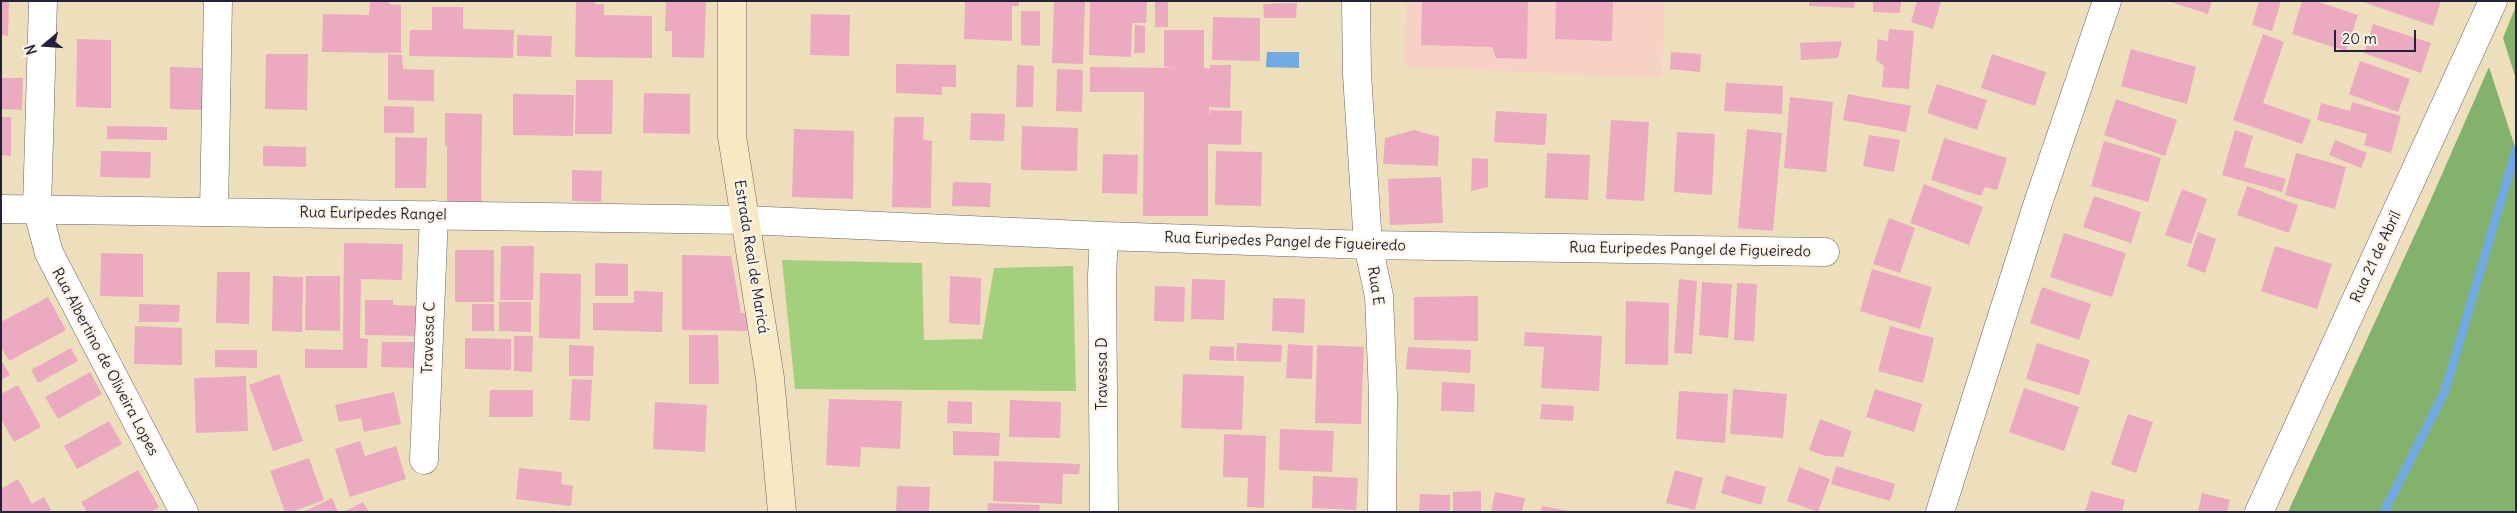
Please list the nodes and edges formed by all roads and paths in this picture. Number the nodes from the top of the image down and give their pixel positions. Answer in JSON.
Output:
{"nodes":[{"id":1,"x":43,"y":1,"type":"edge"},
{"id":2,"x":218,"y":1,"type":"edge"},
{"id":3,"x":732,"y":1,"type":"edge"},
{"id":4,"x":1356,"y":1,"type":"edge"},
{"id":5,"x":2107,"y":1,"type":"edge"},
{"id":6,"x":2493,"y":1,"type":"edge"},
{"id":7,"x":37,"y":208,"type":"junction"},
{"id":8,"x":1,"y":209,"type":"edge"},
{"id":9,"x":214,"y":211,"type":"junction"},
{"id":10,"x":434,"y":215,"type":"junction"},
{"id":11,"x":745,"y":220,"type":"junction"},
{"id":12,"x":1104,"y":236,"type":"junction"},
{"id":13,"x":1368,"y":245,"type":"junction"},
{"id":14,"x":1825,"y":252,"type":"dead end"},
{"id":15,"x":424,"y":460,"type":"dead end"},
{"id":16,"x":184,"y":512,"type":"edge"},
{"id":17,"x":782,"y":512,"type":"edge"},
{"id":18,"x":1104,"y":512,"type":"edge"},
{"id":19,"x":1382,"y":512,"type":"edge"},
{"id":20,"x":1940,"y":512,"type":"edge"},
{"id":21,"x":2260,"y":512,"type":"edge"}],
"edges":[{"from":1,"to":7,"type":"street","name":"Rua Albertino de Oliveira Lopes"},
{"from":2,"to":9,"type":"street"},
{"from":3,"to":11,"type":"main road","name":"Estrada Real de Maricá"},
{"from":4,"to":13,"type":"street","name":"Rua E"},
{"from":5,"to":20,"type":"street"},
{"from":6,"to":21,"type":"street","name":"Rua 21 de Abril"},
{"from":7,"to":8,"type":"street","name":"Rua Euripedes Rangel"},
{"from":7,"to":9,"type":"street","name":"Rua Euripedes Rangel"},
{"from":7,"to":16,"type":"street","name":"Rua Albertino de Oliveira Lopes"},
{"from":9,"to":10,"type":"street","name":"Rua Euripedes Rangel"},
{"from":10,"to":11,"type":"street","name":"Rua Euripedes Rangel"},
{"from":10,"to":15,"type":"street","name":"Travessa C"},
{"from":11,"to":12,"type":"street","name":"Rua Euripedes Pangel de Figueiredo"},
{"from":11,"to":17,"type":"main road","name":"Estrada Real de Maricá"},
{"from":12,"to":13,"type":"street","name":"Rua Euripedes Pangel de Figueiredo"},
{"from":12,"to":18,"type":"street","name":"Travessa D"},
{"from":13,"to":14,"type":"street","name":"Rua Euripedes Pangel de Figueiredo"},
{"from":13,"to":19,"type":"street","name":"Rua E"}]}
